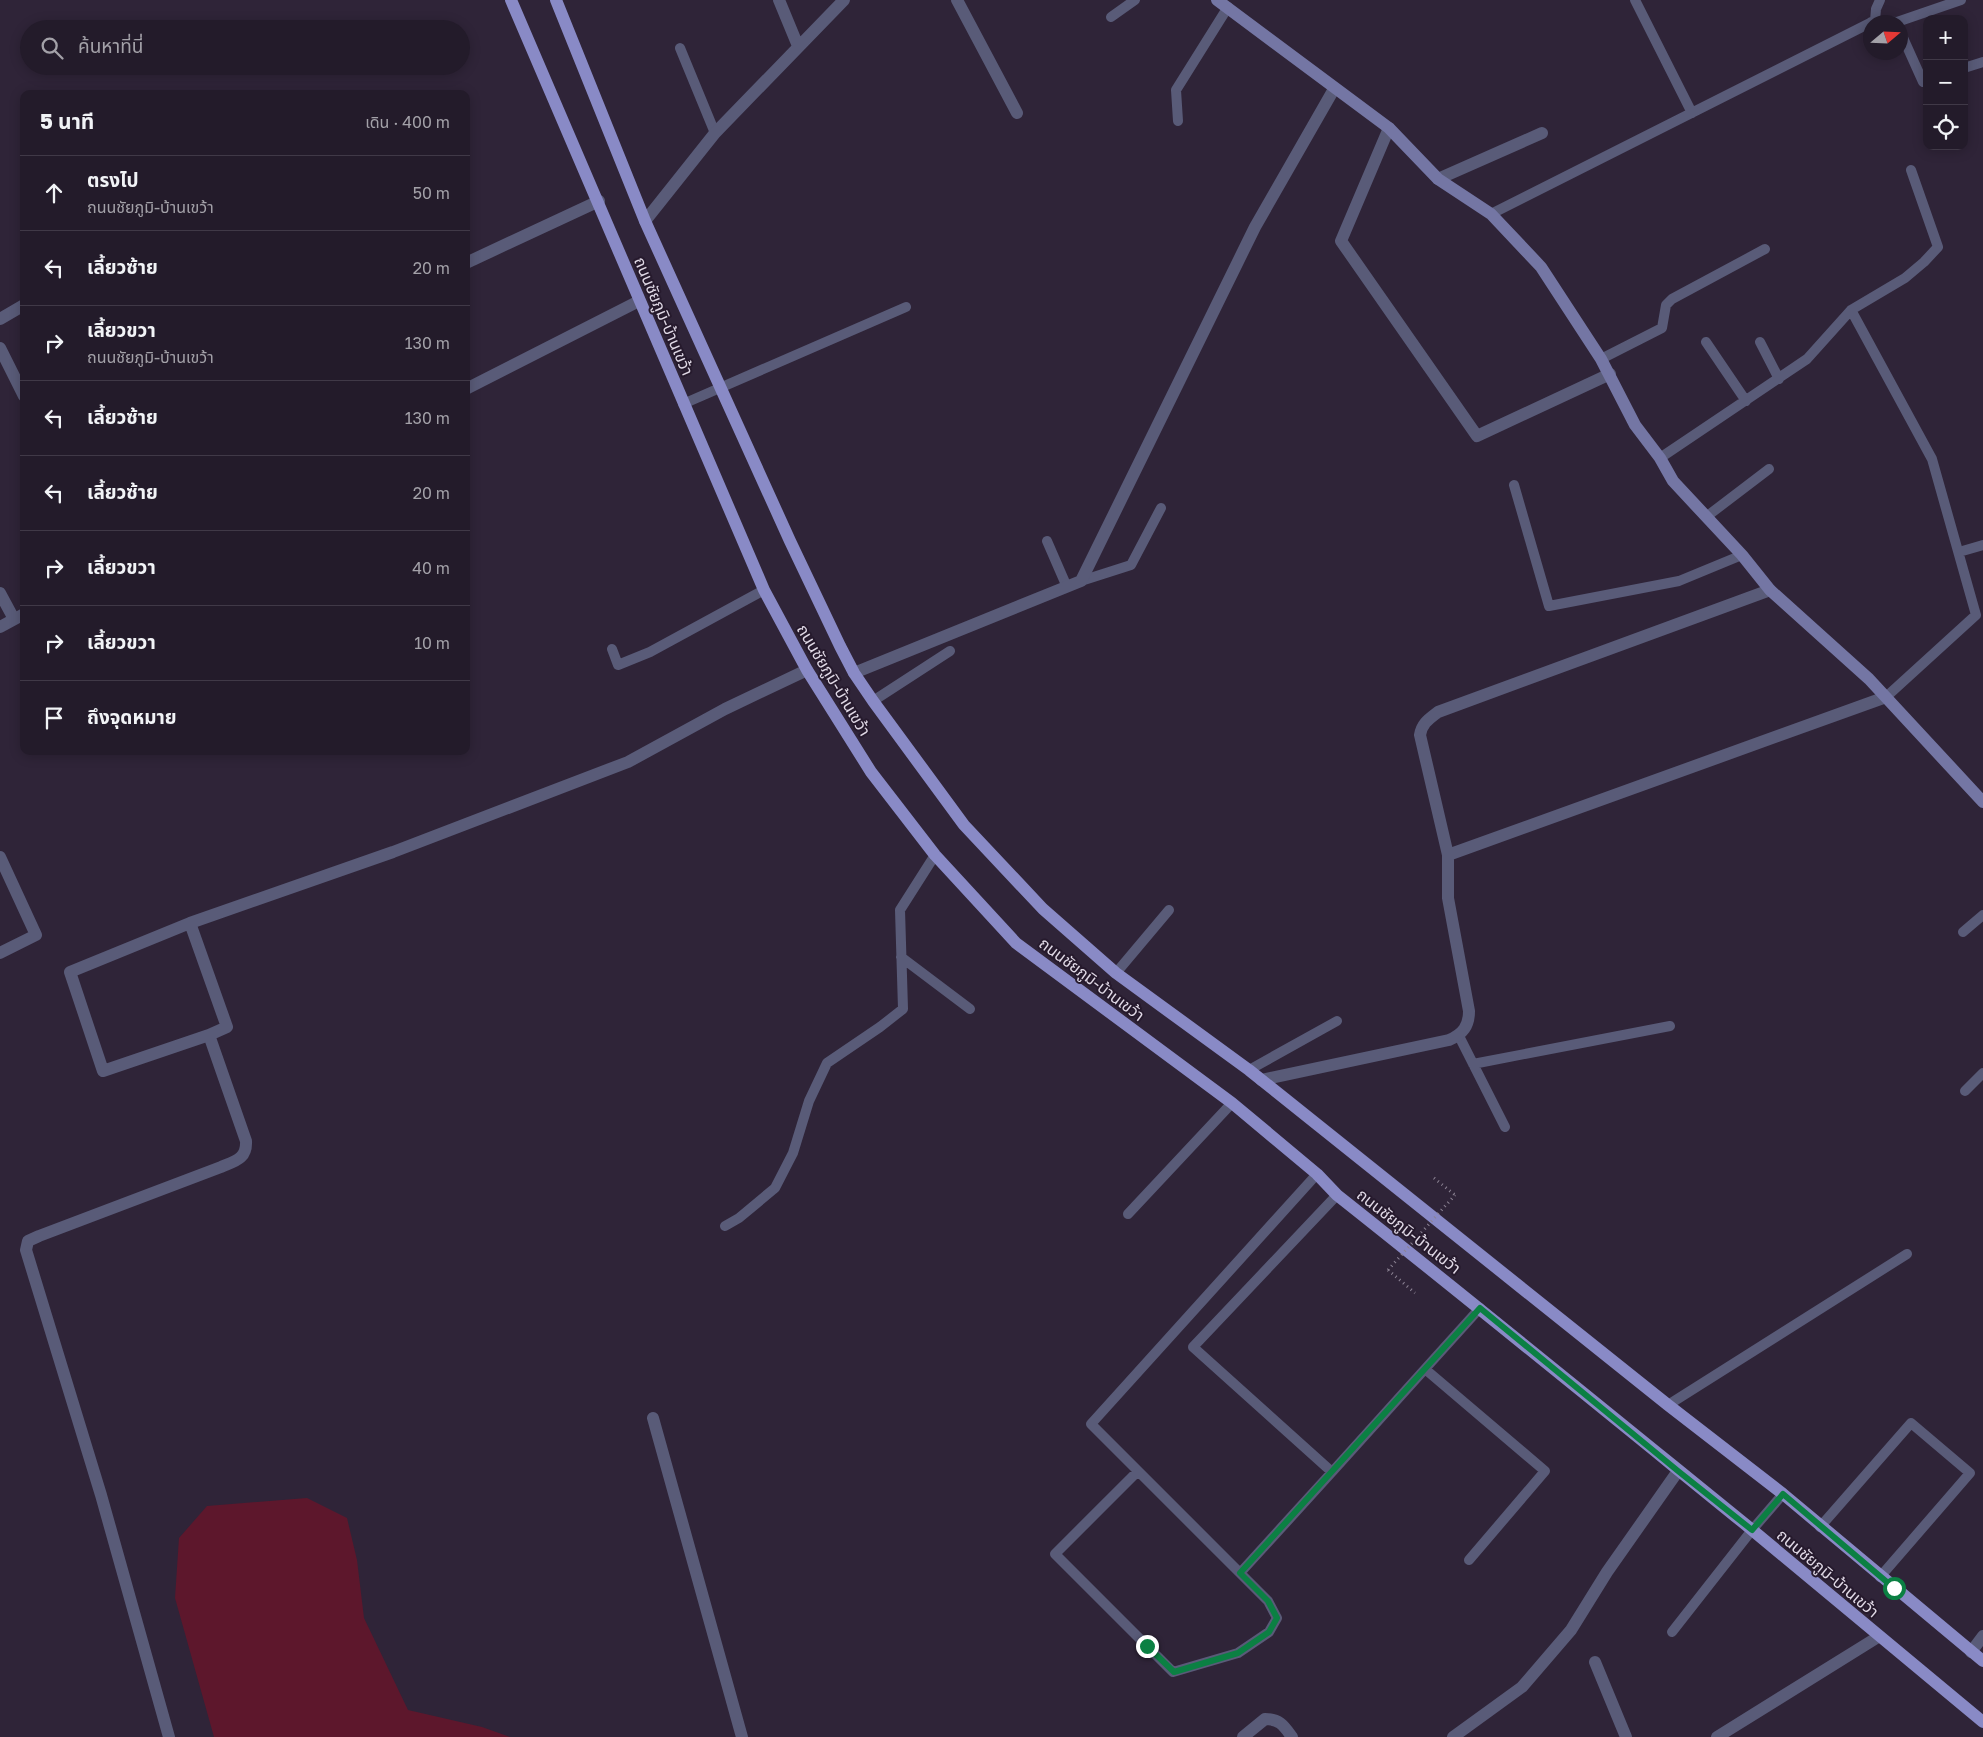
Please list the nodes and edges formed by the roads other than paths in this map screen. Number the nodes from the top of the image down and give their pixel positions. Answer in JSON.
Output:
{"nodes":[{"id":1,"x":511,"y":0,"type":"edge"},
{"id":2,"x":556,"y":0,"type":"edge"},
{"id":3,"x":778,"y":0,"type":"edge"},
{"id":4,"x":844,"y":0,"type":"edge"},
{"id":5,"x":957,"y":0,"type":"edge"},
{"id":6,"x":1135,"y":0,"type":"edge"},
{"id":7,"x":1216,"y":0,"type":"edge"},
{"id":8,"x":1635,"y":0,"type":"edge"},
{"id":9,"x":1880,"y":0,"type":"edge"},
{"id":10,"x":1961,"y":0,"type":"edge"},
{"id":11,"x":1228,"y":7,"type":"junction"},
{"id":12,"x":1874,"y":15,"type":"edge"},
{"id":13,"x":1111,"y":17,"type":"dead end"},
{"id":14,"x":1908,"y":18,"type":"edge"},
{"id":15,"x":1863,"y":27,"type":"edge"},
{"id":16,"x":798,"y":46,"type":"junction"},
{"id":17,"x":680,"y":48,"type":"dead end"},
{"id":18,"x":1908,"y":49,"type":"edge"},
{"id":19,"x":1983,"y":62,"type":"edge"},
{"id":20,"x":1968,"y":67,"type":"edge"},
{"id":21,"x":1923,"y":82,"type":"edge"},
{"id":22,"x":1334,"y":89,"type":"junction"},
{"id":23,"x":1017,"y":113,"type":"dead end"},
{"id":24,"x":1692,"y":113,"type":"junction"},
{"id":25,"x":1178,"y":121,"type":"dead end"},
{"id":26,"x":1389,"y":128,"type":"junction"},
{"id":27,"x":715,"y":133,"type":"junction"},
{"id":28,"x":1542,"y":133,"type":"dead end"},
{"id":29,"x":1911,"y":170,"type":"dead end"},
{"id":30,"x":1438,"y":179,"type":"junction"},
{"id":31,"x":599,"y":201,"type":"junction"},
{"id":32,"x":1491,"y":214,"type":"junction"},
{"id":33,"x":645,"y":221,"type":"junction"},
{"id":34,"x":1765,"y":248,"type":"dead end"},
{"id":35,"x":470,"y":260,"type":"edge"},
{"id":36,"x":639,"y":301,"type":"junction"},
{"id":37,"x":20,"y":307,"type":"edge"},
{"id":38,"x":906,"y":307,"type":"dead end"},
{"id":39,"x":1851,"y":310,"type":"junction"},
{"id":40,"x":0,"y":319,"type":"edge"},
{"id":41,"x":1706,"y":342,"type":"dead end"},
{"id":42,"x":1760,"y":342,"type":"dead end"},
{"id":43,"x":0,"y":348,"type":"edge"},
{"id":44,"x":1601,"y":359,"type":"junction"},
{"id":45,"x":1610,"y":374,"type":"junction"},
{"id":46,"x":1779,"y":379,"type":"junction"},
{"id":47,"x":470,"y":387,"type":"edge"},
{"id":48,"x":20,"y":388,"type":"edge"},
{"id":49,"x":720,"y":389,"type":"junction"},
{"id":50,"x":1746,"y":401,"type":"junction"},
{"id":51,"x":683,"y":404,"type":"junction"},
{"id":52,"x":1660,"y":458,"type":"junction"},
{"id":53,"x":1769,"y":469,"type":"dead end"},
{"id":54,"x":1514,"y":485,"type":"dead end"},
{"id":55,"x":1161,"y":508,"type":"dead end"},
{"id":56,"x":1706,"y":517,"type":"junction"},
{"id":57,"x":1047,"y":541,"type":"dead end"},
{"id":58,"x":1983,"y":545,"type":"edge"},
{"id":59,"x":1959,"y":552,"type":"junction"},
{"id":60,"x":1742,"y":556,"type":"junction"},
{"id":61,"x":1081,"y":581,"type":"junction"},
{"id":62,"x":1067,"y":587,"type":"junction"},
{"id":63,"x":764,"y":590,"type":"junction"},
{"id":64,"x":1770,"y":590,"type":"junction"},
{"id":65,"x":0,"y":593,"type":"edge"},
{"id":66,"x":19,"y":617,"type":"edge"},
{"id":67,"x":0,"y":627,"type":"edge"},
{"id":68,"x":612,"y":649,"type":"dead end"},
{"id":69,"x":950,"y":651,"type":"dead end"},
{"id":70,"x":806,"y":670,"type":"junction"},
{"id":71,"x":854,"y":673,"type":"junction"},
{"id":72,"x":1886,"y":697,"type":"junction"},
{"id":73,"x":873,"y":701,"type":"junction"},
{"id":74,"x":1983,"y":802,"type":"edge"},
{"id":75,"x":934,"y":855,"type":"junction"},
{"id":76,"x":1448,"y":855,"type":"junction"},
{"id":77,"x":0,"y":857,"type":"edge"},
{"id":78,"x":1168,"y":910,"type":"dead end"},
{"id":79,"x":1983,"y":915,"type":"edge"},
{"id":80,"x":190,"y":923,"type":"junction"},
{"id":81,"x":1963,"y":932,"type":"dead end"},
{"id":82,"x":0,"y":954,"type":"edge"},
{"id":83,"x":901,"y":957,"type":"junction"},
{"id":84,"x":1116,"y":973,"type":"junction"},
{"id":85,"x":970,"y":1009,"type":"dead end"},
{"id":86,"x":1337,"y":1021,"type":"dead end"},
{"id":87,"x":1670,"y":1026,"type":"dead end"},
{"id":88,"x":209,"y":1035,"type":"junction"},
{"id":89,"x":1459,"y":1036,"type":"junction"},
{"id":90,"x":1473,"y":1064,"type":"junction"},
{"id":91,"x":1249,"y":1070,"type":"junction"},
{"id":92,"x":1983,"y":1074,"type":"edge"},
{"id":93,"x":1261,"y":1080,"type":"junction"},
{"id":94,"x":1965,"y":1091,"type":"dead end"},
{"id":95,"x":1232,"y":1104,"type":"junction"},
{"id":96,"x":1505,"y":1127,"type":"dead end"},
{"id":97,"x":1317,"y":1174,"type":"junction"},
{"id":98,"x":1337,"y":1195,"type":"junction"},
{"id":99,"x":1128,"y":1214,"type":"dead end"},
{"id":100,"x":725,"y":1226,"type":"dead end"},
{"id":101,"x":1907,"y":1254,"type":"dead end"},
{"id":102,"x":1480,"y":1308,"type":"junction"},
{"id":103,"x":1425,"y":1369,"type":"junction"},
{"id":104,"x":1668,"y":1405,"type":"junction"},
{"id":105,"x":653,"y":1418,"type":"dead end"},
{"id":106,"x":1138,"y":1471,"type":"junction"},
{"id":107,"x":1678,"y":1471,"type":"junction"},
{"id":108,"x":1332,"y":1472,"type":"junction"},
{"id":109,"x":1783,"y":1494,"type":"junction"},
{"id":110,"x":1820,"y":1527,"type":"junction"},
{"id":111,"x":1752,"y":1530,"type":"junction"},
{"id":112,"x":1469,"y":1560,"type":"dead end"},
{"id":113,"x":1240,"y":1573,"type":"junction"},
{"id":114,"x":1880,"y":1577,"type":"junction"},
{"id":115,"x":1672,"y":1632,"type":"dead end"},
{"id":116,"x":1878,"y":1636,"type":"junction"},
{"id":117,"x":1983,"y":1636,"type":"edge"},
{"id":118,"x":1972,"y":1652,"type":"junction"},
{"id":119,"x":1983,"y":1661,"type":"edge"},
{"id":120,"x":1595,"y":1662,"type":"dead end"},
{"id":121,"x":1983,"y":1722,"type":"edge"},
{"id":122,"x":169,"y":1737,"type":"edge"},
{"id":123,"x":742,"y":1737,"type":"edge"},
{"id":124,"x":1243,"y":1737,"type":"edge"},
{"id":125,"x":1292,"y":1737,"type":"edge"},
{"id":126,"x":1453,"y":1737,"type":"edge"},
{"id":127,"x":1626,"y":1737,"type":"edge"},
{"id":128,"x":1717,"y":1737,"type":"edge"}],
"edges":[{"from":1,"to":31,"type":"main road","name":"ถนนชัยภูมิ-บ้านเขว้า"},
{"from":2,"to":33,"type":"main road","name":"ถนนชัยภูมิ-บ้านเขว้า"},
{"from":3,"to":16,"type":"street"},
{"from":4,"to":16,"type":"street"},
{"from":5,"to":23,"type":"street"},
{"from":6,"to":13,"type":"lane"},
{"from":7,"to":11,"type":"street"},
{"from":8,"to":24,"type":"lane"},
{"from":9,"to":12,"type":"lane"},
{"from":10,"to":14,"type":"lane"},
{"from":11,"to":22,"type":"street"},
{"from":11,"to":25,"type":"lane"},
{"from":15,"to":24,"type":"lane"},
{"from":16,"to":27,"type":"street"},
{"from":17,"to":27,"type":"lane"},
{"from":18,"to":21,"type":"lane"},
{"from":19,"to":20,"type":"lane"},
{"from":22,"to":26,"type":"street"},
{"from":22,"to":61,"type":"street"},
{"from":24,"to":32,"type":"lane"},
{"from":26,"to":30,"type":"street"},
{"from":26,"to":45,"type":"street"},
{"from":27,"to":33,"type":"street"},
{"from":28,"to":30,"type":"street"},
{"from":29,"to":39,"type":"lane"},
{"from":30,"to":32,"type":"street"},
{"from":31,"to":35,"type":"street"},
{"from":31,"to":36,"type":"main road","name":"ถนนชัยภูมิ-บ้านเขว้า"},
{"from":32,"to":44,"type":"street"},
{"from":33,"to":49,"type":"main road","name":"ถนนชัยภูมิ-บ้านเขว้า"},
{"from":34,"to":44,"type":"lane"},
{"from":36,"to":47,"type":"street"},
{"from":36,"to":51,"type":"main road","name":"ถนนชัยภูมิ-บ้านเขว้า"},
{"from":37,"to":40,"type":"street"},
{"from":38,"to":49,"type":"lane"},
{"from":39,"to":46,"type":"lane"},
{"from":39,"to":59,"type":"lane"},
{"from":41,"to":50,"type":"lane"},
{"from":42,"to":46,"type":"lane"},
{"from":43,"to":48,"type":"street"},
{"from":44,"to":45,"type":"street"},
{"from":45,"to":52,"type":"street"},
{"from":46,"to":50,"type":"lane"},
{"from":49,"to":51,"type":"lane"},
{"from":49,"to":71,"type":"main road","name":"ถนนชัยภูมิ-บ้านเขว้า"},
{"from":50,"to":52,"type":"lane"},
{"from":51,"to":63,"type":"main road","name":"ถนนชัยภูมิ-บ้านเขว้า"},
{"from":52,"to":56,"type":"street"},
{"from":53,"to":56,"type":"lane"},
{"from":54,"to":60,"type":"lane"},
{"from":55,"to":61,"type":"lane"},
{"from":56,"to":60,"type":"street"},
{"from":57,"to":62,"type":"lane"},
{"from":58,"to":59,"type":"lane"},
{"from":59,"to":72,"type":"lane"},
{"from":60,"to":64,"type":"street"},
{"from":61,"to":62,"type":"street"},
{"from":62,"to":71,"type":"street"},
{"from":63,"to":68,"type":"lane"},
{"from":63,"to":70,"type":"main road","name":"ถนนชัยภูมิ-บ้านเขว้า"},
{"from":64,"to":72,"type":"street"},
{"from":64,"to":76,"type":"street"},
{"from":65,"to":66,"type":"street"},
{"from":66,"to":67,"type":"street"},
{"from":69,"to":73,"type":"lane"},
{"from":70,"to":75,"type":"main road","name":"ถนนชัยภูมิ-บ้านเขว้า"},
{"from":70,"to":80,"type":"street"},
{"from":71,"to":73,"type":"main road","name":"ถนนชัยภูมิ-บ้านเขว้า"},
{"from":72,"to":74,"type":"street"},
{"from":72,"to":76,"type":"street"},
{"from":73,"to":84,"type":"main road","name":"ถนนชัยภูมิ-บ้านเขว้า"},
{"from":75,"to":83,"type":"lane"},
{"from":75,"to":95,"type":"main road","name":"ถนนชัยภูมิ-บ้านเขว้า"},
{"from":76,"to":89,"type":"street"},
{"from":77,"to":82,"type":"street"},
{"from":78,"to":84,"type":"lane"},
{"from":79,"to":81,"type":"lane"},
{"from":80,"to":88,"type":"street"},
{"from":80,"to":88,"type":"street"},
{"from":83,"to":85,"type":"lane"},
{"from":83,"to":100,"type":"lane"},
{"from":84,"to":91,"type":"main road","name":"ถนนชัยภูมิ-บ้านเขว้า"},
{"from":86,"to":91,"type":"lane"},
{"from":87,"to":90,"type":"lane"},
{"from":88,"to":122,"type":"street"},
{"from":89,"to":90,"type":"lane"},
{"from":89,"to":93,"type":"street"},
{"from":90,"to":96,"type":"lane"},
{"from":91,"to":93,"type":"main road","name":"ถนนชัยภูมิ-บ้านเขว้า"},
{"from":92,"to":94,"type":"lane"},
{"from":93,"to":104,"type":"main road","name":"ถนนชัยภูมิ-บ้านเขว้า"},
{"from":95,"to":97,"type":"main road","name":"ถนนชัยภูมิ-บ้านเขว้า"},
{"from":95,"to":99,"type":"lane"},
{"from":97,"to":98,"type":"main road","name":"ถนนชัยภูมิ-บ้านเขว้า"},
{"from":97,"to":106,"type":"lane"},
{"from":98,"to":102,"type":"main road","name":"ถนนชัยภูมิ-บ้านเขว้า"},
{"from":98,"to":108,"type":"lane"},
{"from":101,"to":104,"type":"lane"},
{"from":102,"to":103,"type":"lane"},
{"from":102,"to":107,"type":"main road","name":"ถนนชัยภูมิ-บ้านเขว้า"},
{"from":103,"to":108,"type":"lane"},
{"from":103,"to":112,"type":"lane"},
{"from":104,"to":109,"type":"main road","name":"ถนนชัยภูมิ-บ้านเขว้า"},
{"from":105,"to":123,"type":"street"},
{"from":106,"to":113,"type":"lane"},
{"from":106,"to":113,"type":"lane"},
{"from":107,"to":111,"type":"main road","name":"ถนนชัยภูมิ-บ้านเขว้า"},
{"from":107,"to":126,"type":"street"},
{"from":108,"to":113,"type":"lane"},
{"from":109,"to":110,"type":"main road","name":"ถนนชัยภูมิ-บ้านเขว้า"},
{"from":109,"to":111,"type":"lane"},
{"from":110,"to":114,"type":"main road","name":"ถนนชัยภูมิ-บ้านเขว้า"},
{"from":110,"to":114,"type":"lane"},
{"from":111,"to":115,"type":"lane"},
{"from":111,"to":116,"type":"main road","name":"ถนนชัยภูมิ-บ้านเขว้า"},
{"from":114,"to":118,"type":"main road","name":"ถนนชัยภูมิ-บ้านเขว้า"},
{"from":116,"to":121,"type":"main road","name":"ถนนชัยภูมิ-บ้านเขว้า"},
{"from":116,"to":128,"type":"street"},
{"from":117,"to":118,"type":"street"},
{"from":118,"to":119,"type":"main road","name":"ถนนชัยภูมิ-บ้านเขว้า"},
{"from":120,"to":127,"type":"street"},
{"from":124,"to":125,"type":"street"}]}
